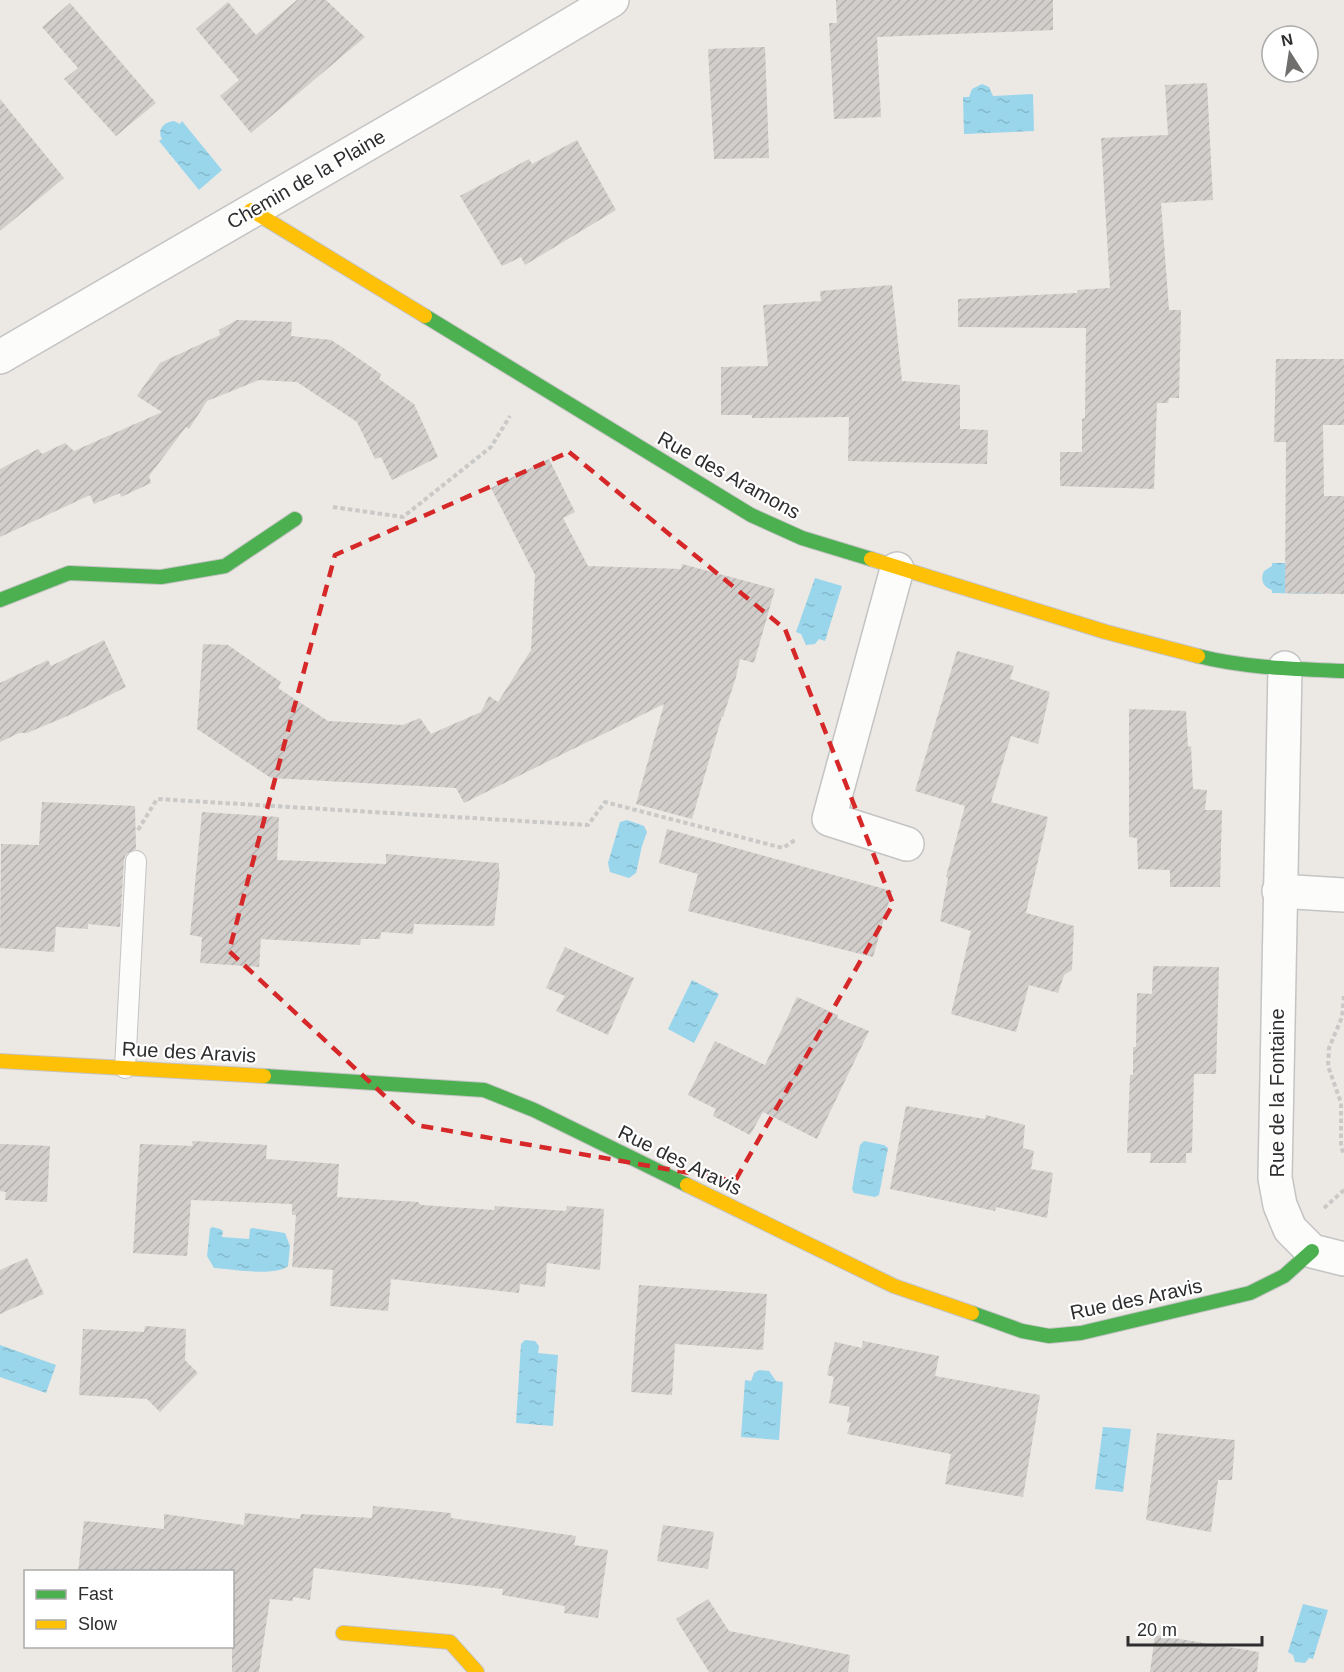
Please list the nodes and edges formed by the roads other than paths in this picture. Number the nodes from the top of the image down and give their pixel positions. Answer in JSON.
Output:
{"nodes":[{"id":1,"x":612,"y":0,"type":"edge"},
{"id":2,"x":251,"y":210,"type":"junction"},
{"id":3,"x":0,"y":357,"type":"edge"},
{"id":4,"x":295,"y":519,"type":"road end"},
{"id":5,"x":897,"y":569,"type":"junction"},
{"id":6,"x":0,"y":600,"type":"edge"},
{"id":7,"x":1285,"y":668,"type":"junction"},
{"id":8,"x":1344,"y":671,"type":"edge"},
{"id":9,"x":907,"y":844,"type":"dead end"},
{"id":10,"x":136,"y":861,"type":"road end"},
{"id":11,"x":1279,"y":891,"type":"junction"},
{"id":12,"x":1344,"y":895,"type":"edge"},
{"id":13,"x":0,"y":1061,"type":"edge"},
{"id":14,"x":125,"y":1068,"type":"junction"},
{"id":15,"x":1312,"y":1251,"type":"junction"},
{"id":16,"x":1344,"y":1259,"type":"edge"},
{"id":17,"x":343,"y":1633,"type":"dead end"},
{"id":18,"x":477,"y":1672,"type":"edge"}],
"edges":[{"from":1,"to":2,"type":"street","name":"Chemin de la Plaine"},
{"from":2,"to":3,"type":"street","name":"Chemin de la Plaine"},
{"from":2,"to":5,"type":"street","name":"Rue des Aramons"},
{"from":4,"to":6,"type":"street"},
{"from":5,"to":7,"type":"street","name":"Rue des Aramons"},
{"from":5,"to":9,"type":"street"},
{"from":7,"to":8,"type":"street","name":"Rue des Aramons"},
{"from":7,"to":11,"type":"street","name":"Rue de la Fontaine"},
{"from":10,"to":14,"type":"lane"},
{"from":11,"to":12,"type":"street"},
{"from":11,"to":15,"type":"street","name":"Rue de la Fontaine"},
{"from":13,"to":14,"type":"street","name":"Rue des Aravis"},
{"from":14,"to":15,"type":"street","name":"Rue des Aravis"},
{"from":15,"to":16,"type":"street"},
{"from":17,"to":18,"type":"street"}]}
